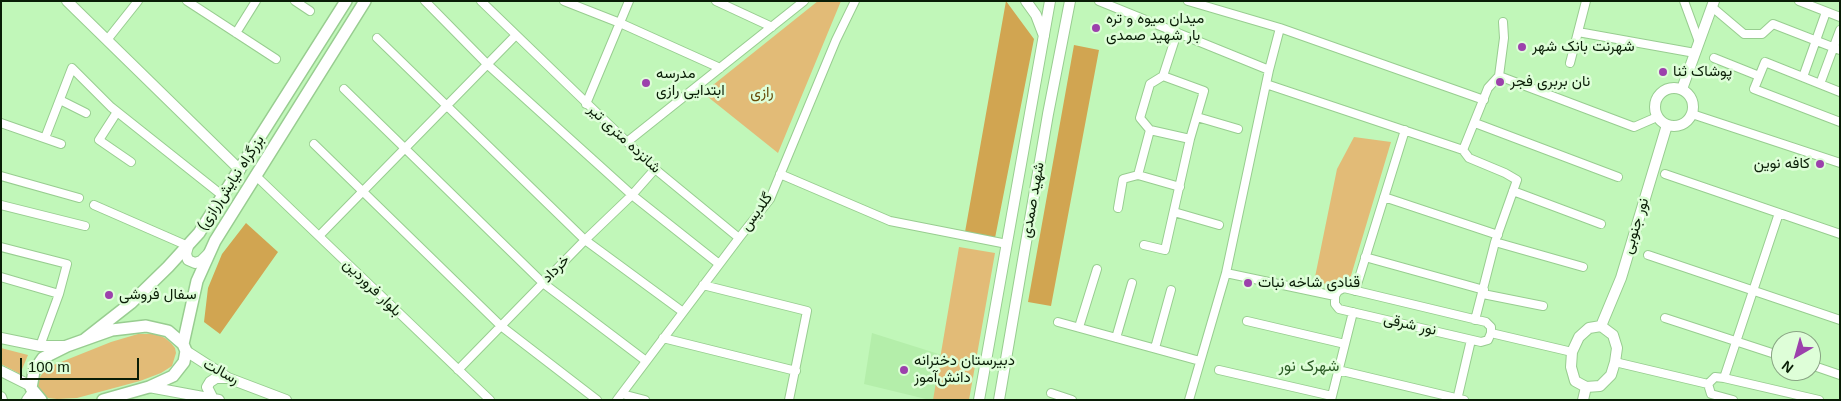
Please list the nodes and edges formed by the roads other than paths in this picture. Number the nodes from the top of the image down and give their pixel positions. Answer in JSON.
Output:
{"nodes":[{"id":1,"x":68,"y":1,"type":"edge"},
{"id":2,"x":187,"y":1,"type":"edge"},
{"id":3,"x":256,"y":1,"type":"edge"},
{"id":4,"x":295,"y":1,"type":"edge"},
{"id":5,"x":346,"y":1,"type":"edge"},
{"id":6,"x":365,"y":1,"type":"edge"},
{"id":7,"x":424,"y":1,"type":"edge"},
{"id":8,"x":481,"y":1,"type":"edge"},
{"id":9,"x":564,"y":1,"type":"edge"},
{"id":10,"x":629,"y":1,"type":"edge"},
{"id":11,"x":716,"y":1,"type":"edge"},
{"id":12,"x":804,"y":1,"type":"edge"},
{"id":13,"x":855,"y":1,"type":"edge"},
{"id":14,"x":1026,"y":1,"type":"edge"},
{"id":15,"x":1050,"y":1,"type":"edge"},
{"id":16,"x":1070,"y":1,"type":"edge"},
{"id":17,"x":1099,"y":1,"type":"edge"},
{"id":18,"x":1188,"y":1,"type":"edge"},
{"id":19,"x":1586,"y":1,"type":"edge"},
{"id":20,"x":1684,"y":1,"type":"edge"},
{"id":21,"x":1799,"y":1,"type":"edge"},
{"id":22,"x":137,"y":2,"type":"edge"},
{"id":23,"x":1713,"y":4,"type":"edge"},
{"id":24,"x":310,"y":11,"type":"dead end"},
{"id":25,"x":1826,"y":12,"type":"junction"},
{"id":26,"x":1840,"y":17,"type":"edge"},
{"id":27,"x":1503,"y":22,"type":"dead end"},
{"id":28,"x":620,"y":23,"type":"junction"},
{"id":29,"x":772,"y":27,"type":"junction"},
{"id":30,"x":1280,"y":28,"type":"junction"},
{"id":31,"x":1840,"y":30,"type":"edge"},
{"id":32,"x":1578,"y":32,"type":"junction"},
{"id":33,"x":236,"y":33,"type":"junction"},
{"id":34,"x":1177,"y":33,"type":"junction"},
{"id":35,"x":516,"y":35,"type":"junction"},
{"id":36,"x":1044,"y":37,"type":"junction"},
{"id":37,"x":377,"y":38,"type":"dead end"},
{"id":38,"x":107,"y":40,"type":"junction"},
{"id":39,"x":1817,"y":41,"type":"junction"},
{"id":40,"x":1699,"y":42,"type":"junction"},
{"id":41,"x":1837,"y":49,"type":"edge"},
{"id":42,"x":1695,"y":53,"type":"junction"},
{"id":43,"x":276,"y":58,"type":"dead end"},
{"id":44,"x":1714,"y":58,"type":"dead end"},
{"id":45,"x":1570,"y":63,"type":"dead end"},
{"id":46,"x":487,"y":64,"type":"junction"},
{"id":47,"x":720,"y":68,"type":"junction"},
{"id":48,"x":1269,"y":70,"type":"junction"},
{"id":49,"x":1164,"y":76,"type":"junction"},
{"id":50,"x":1499,"y":76,"type":"junction"},
{"id":51,"x":1759,"y":76,"type":"junction"},
{"id":52,"x":1803,"y":77,"type":"junction"},
{"id":53,"x":1266,"y":84,"type":"junction"},
{"id":54,"x":1820,"y":84,"type":"junction"},
{"id":55,"x":344,"y":89,"type":"dead end"},
{"id":56,"x":1682,"y":89,"type":"junction"},
{"id":57,"x":1840,"y":92,"type":"edge"},
{"id":58,"x":60,"y":100,"type":"junction"},
{"id":59,"x":1484,"y":100,"type":"junction"},
{"id":60,"x":586,"y":104,"type":"junction"},
{"id":61,"x":447,"y":106,"type":"junction"},
{"id":62,"x":117,"y":112,"type":"junction"},
{"id":63,"x":86,"y":113,"type":"dead end"},
{"id":64,"x":1692,"y":114,"type":"junction"},
{"id":65,"x":1197,"y":117,"type":"junction"},
{"id":66,"x":1657,"y":117,"type":"junction"},
{"id":67,"x":1840,"y":122,"type":"edge"},
{"id":68,"x":1,"y":123,"type":"edge"},
{"id":69,"x":1475,"y":123,"type":"junction"},
{"id":70,"x":1667,"y":125,"type":"junction"},
{"id":71,"x":1238,"y":129,"type":"dead end"},
{"id":72,"x":1150,"y":130,"type":"junction"},
{"id":73,"x":1405,"y":130,"type":"junction"},
{"id":74,"x":45,"y":138,"type":"junction"},
{"id":75,"x":1190,"y":139,"type":"junction"},
{"id":76,"x":626,"y":142,"type":"junction"},
{"id":77,"x":61,"y":144,"type":"dead end"},
{"id":78,"x":314,"y":144,"type":"dead end"},
{"id":79,"x":404,"y":149,"type":"junction"},
{"id":80,"x":1463,"y":150,"type":"junction"},
{"id":81,"x":131,"y":162,"type":"dead end"},
{"id":82,"x":1840,"y":163,"type":"edge"},
{"id":83,"x":655,"y":168,"type":"junction"},
{"id":84,"x":240,"y":170,"type":"junction"},
{"id":85,"x":780,"y":174,"type":"junction"},
{"id":86,"x":1665,"y":174,"type":"dead end"},
{"id":87,"x":255,"y":175,"type":"junction"},
{"id":88,"x":1138,"y":175,"type":"junction"},
{"id":89,"x":1,"y":176,"type":"edge"},
{"id":90,"x":1618,"y":177,"type":"dead end"},
{"id":91,"x":1180,"y":187,"type":"junction"},
{"id":92,"x":364,"y":190,"type":"junction"},
{"id":93,"x":1513,"y":191,"type":"junction"},
{"id":94,"x":223,"y":196,"type":"junction"},
{"id":95,"x":632,"y":196,"type":"junction"},
{"id":96,"x":1384,"y":197,"type":"junction"},
{"id":97,"x":79,"y":198,"type":"dead end"},
{"id":98,"x":94,"y":205,"type":"dead end"},
{"id":99,"x":1,"y":206,"type":"edge"},
{"id":100,"x":1118,"y":208,"type":"dead end"},
{"id":101,"x":1174,"y":212,"type":"junction"},
{"id":102,"x":1779,"y":213,"type":"junction"},
{"id":103,"x":1601,"y":224,"type":"dead end"},
{"id":104,"x":1219,"y":225,"type":"dead end"},
{"id":105,"x":85,"y":226,"type":"dead end"},
{"id":106,"x":1840,"y":234,"type":"edge"},
{"id":107,"x":319,"y":236,"type":"junction"},
{"id":108,"x":739,"y":238,"type":"junction"},
{"id":109,"x":1497,"y":238,"type":"junction"},
{"id":110,"x":585,"y":240,"type":"junction"},
{"id":111,"x":1007,"y":244,"type":"junction"},
{"id":112,"x":1144,"y":245,"type":"dead end"},
{"id":113,"x":1,"y":246,"type":"edge"},
{"id":114,"x":188,"y":246,"type":"junction"},
{"id":115,"x":208,"y":254,"type":"junction"},
{"id":116,"x":1648,"y":255,"type":"dead end"},
{"id":117,"x":1365,"y":257,"type":"junction"},
{"id":118,"x":719,"y":264,"type":"junction"},
{"id":119,"x":1582,"y":267,"type":"dead end"},
{"id":120,"x":1096,"y":269,"type":"dead end"},
{"id":121,"x":1226,"y":273,"type":"junction"},
{"id":122,"x":1,"y":278,"type":"edge"},
{"id":123,"x":543,"y":283,"type":"junction"},
{"id":124,"x":1132,"y":283,"type":"dead end"},
{"id":125,"x":703,"y":285,"type":"junction"},
{"id":126,"x":1171,"y":290,"type":"dead end"},
{"id":127,"x":1753,"y":290,"type":"junction"},
{"id":128,"x":1355,"y":291,"type":"junction"},
{"id":129,"x":1483,"y":292,"type":"junction"},
{"id":130,"x":59,"y":294,"type":"junction"},
{"id":131,"x":1335,"y":296,"type":"junction"},
{"id":132,"x":1543,"y":306,"type":"dead end"},
{"id":133,"x":683,"y":312,"type":"junction"},
{"id":134,"x":1353,"y":312,"type":"junction"},
{"id":135,"x":1665,"y":318,"type":"dead end"},
{"id":136,"x":1475,"y":320,"type":"junction"},
{"id":137,"x":1840,"y":320,"type":"edge"},
{"id":138,"x":1247,"y":321,"type":"dead end"},
{"id":139,"x":1058,"y":322,"type":"dead end"},
{"id":140,"x":501,"y":326,"type":"junction"},
{"id":141,"x":1602,"y":326,"type":"junction"},
{"id":142,"x":1079,"y":328,"type":"junction"},
{"id":143,"x":1491,"y":333,"type":"junction"},
{"id":144,"x":1,"y":338,"type":"edge"},
{"id":145,"x":664,"y":338,"type":"junction"},
{"id":146,"x":1116,"y":338,"type":"junction"},
{"id":147,"x":85,"y":339,"type":"junction"},
{"id":148,"x":990,"y":340,"type":"junction"},
{"id":149,"x":1471,"y":340,"type":"junction"},
{"id":150,"x":1009,"y":341,"type":"junction"},
{"id":151,"x":1736,"y":341,"type":"junction"},
{"id":152,"x":1345,"y":344,"type":"junction"},
{"id":153,"x":40,"y":346,"type":"junction"},
{"id":154,"x":67,"y":346,"type":"junction"},
{"id":155,"x":185,"y":347,"type":"junction"},
{"id":156,"x":1155,"y":348,"type":"junction"},
{"id":157,"x":1572,"y":352,"type":"junction"},
{"id":158,"x":1771,"y":353,"type":"edge"},
{"id":159,"x":646,"y":361,"type":"junction"},
{"id":160,"x":1200,"y":361,"type":"junction"},
{"id":161,"x":1616,"y":362,"type":"junction"},
{"id":162,"x":1821,"y":368,"type":"edge"},
{"id":163,"x":458,"y":370,"type":"junction"},
{"id":164,"x":1219,"y":370,"type":"dead end"},
{"id":165,"x":1338,"y":370,"type":"junction"},
{"id":166,"x":1,"y":371,"type":"edge"},
{"id":167,"x":796,"y":371,"type":"junction"},
{"id":168,"x":984,"y":371,"type":"junction"},
{"id":169,"x":1003,"y":374,"type":"junction"},
{"id":170,"x":1840,"y":374,"type":"edge"},
{"id":171,"x":228,"y":378,"type":"junction"},
{"id":172,"x":1724,"y":378,"type":"junction"},
{"id":173,"x":1708,"y":384,"type":"junction"},
{"id":174,"x":1586,"y":387,"type":"junction"},
{"id":175,"x":149,"y":388,"type":"junction"},
{"id":176,"x":1051,"y":393,"type":"dead end"},
{"id":177,"x":33,"y":394,"type":"edge"},
{"id":178,"x":620,"y":397,"type":"edge"},
{"id":179,"x":1332,"y":398,"type":"edge"},
{"id":180,"x":1721,"y":398,"type":"edge"},
{"id":181,"x":216,"y":399,"type":"edge"},
{"id":182,"x":1460,"y":399,"type":"edge"},
{"id":183,"x":103,"y":400,"type":"edge"},
{"id":184,"x":286,"y":400,"type":"edge"},
{"id":185,"x":490,"y":400,"type":"edge"},
{"id":186,"x":596,"y":400,"type":"edge"},
{"id":187,"x":645,"y":400,"type":"edge"},
{"id":188,"x":789,"y":400,"type":"edge"},
{"id":189,"x":979,"y":400,"type":"edge"},
{"id":190,"x":999,"y":400,"type":"edge"},
{"id":191,"x":1072,"y":400,"type":"edge"},
{"id":192,"x":1189,"y":400,"type":"edge"},
{"id":193,"x":1583,"y":400,"type":"edge"},
{"id":194,"x":1734,"y":400,"type":"edge"},
{"id":195,"x":1819,"y":400,"type":"edge"}],
"edges":[{"from":1,"to":38,"type":"main road"},
{"from":2,"to":33,"type":"street"},
{"from":3,"to":33,"type":"street"},
{"from":4,"to":24,"type":"street"},
{"from":5,"to":84,"type":"highway","name":"بزرگراه نیایش(رازی)"},
{"from":6,"to":87,"type":"highway","name":"بزرگراه نیایش(رازی)"},
{"from":7,"to":46,"type":"street"},
{"from":8,"to":35,"type":"street","name":"شانزده متری تیر"},
{"from":9,"to":28,"type":"street"},
{"from":10,"to":28,"type":"street"},
{"from":11,"to":29,"type":"street"},
{"from":12,"to":29,"type":"street"},
{"from":13,"to":85,"type":"street","name":"گلدیس"},
{"from":14,"to":36,"type":"main road"},
{"from":15,"to":36,"type":"main road","name":"شهید صمدی"},
{"from":16,"to":150,"type":"main road","name":"شهید صمدی"},
{"from":17,"to":34,"type":"street"},
{"from":18,"to":30,"type":"street"},
{"from":19,"to":32,"type":"street"},
{"from":20,"to":40,"type":"street"},
{"from":21,"to":25,"type":"street"},
{"from":22,"to":38,"type":"street"},
{"from":23,"to":39,"type":"street"},
{"from":23,"to":40,"type":"main road"},
{"from":25,"to":26,"type":"street"},
{"from":25,"to":39,"type":"street"},
{"from":27,"to":50,"type":"street"},
{"from":28,"to":47,"type":"street"},
{"from":28,"to":60,"type":"street"},
{"from":29,"to":47,"type":"street"},
{"from":30,"to":48,"type":"street"},
{"from":30,"to":59,"type":"street"},
{"from":31,"to":41,"type":"street"},
{"from":32,"to":42,"type":"street"},
{"from":32,"to":45,"type":"street"},
{"from":33,"to":43,"type":"street"},
{"from":34,"to":48,"type":"street"},
{"from":34,"to":49,"type":"street"},
{"from":35,"to":46,"type":"street"},
{"from":35,"to":60,"type":"street","name":"شانزده متری تیر"},
{"from":36,"to":111,"type":"main road","name":"شهید صمدی"},
{"from":37,"to":61,"type":"street"},
{"from":38,"to":84,"type":"main road"},
{"from":39,"to":41,"type":"street"},
{"from":39,"to":52,"type":"street"},
{"from":40,"to":42,"type":"main road"},
{"from":41,"to":54,"type":"street"},
{"from":42,"to":56,"type":"main road"},
{"from":44,"to":51,"type":"street"},
{"from":46,"to":61,"type":"street"},
{"from":46,"to":95,"type":"street"},
{"from":47,"to":76,"type":"street"},
{"from":48,"to":53,"type":"street"},
{"from":49,"to":65,"type":"street"},
{"from":49,"to":72,"type":"street"},
{"from":50,"to":59,"type":"street"},
{"from":50,"to":66,"type":"street"},
{"from":51,"to":52,"type":"street"},
{"from":51,"to":67,"type":"street"},
{"from":52,"to":54,"type":"street"},
{"from":53,"to":73,"type":"street"},
{"from":53,"to":121,"type":"street"},
{"from":54,"to":57,"type":"street"},
{"from":55,"to":79,"type":"street"},
{"from":56,"to":64,"type":"main road"},
{"from":56,"to":66,"type":"main road"},
{"from":58,"to":62,"type":"street"},
{"from":58,"to":63,"type":"street"},
{"from":58,"to":74,"type":"street"},
{"from":59,"to":69,"type":"street"},
{"from":60,"to":76,"type":"street","name":"شانزده متری تیر"},
{"from":61,"to":79,"type":"street"},
{"from":61,"to":110,"type":"street"},
{"from":62,"to":81,"type":"street"},
{"from":62,"to":94,"type":"street"},
{"from":64,"to":70,"type":"main road"},
{"from":64,"to":82,"type":"street"},
{"from":65,"to":71,"type":"street"},
{"from":65,"to":75,"type":"street"},
{"from":66,"to":70,"type":"main road"},
{"from":68,"to":74,"type":"street"},
{"from":69,"to":80,"type":"street"},
{"from":69,"to":90,"type":"street"},
{"from":70,"to":141,"type":"main road","name":"نور جنوبی"},
{"from":72,"to":75,"type":"street"},
{"from":72,"to":88,"type":"street"},
{"from":73,"to":80,"type":"street"},
{"from":73,"to":96,"type":"street"},
{"from":74,"to":77,"type":"street"},
{"from":75,"to":91,"type":"street"},
{"from":76,"to":83,"type":"street","name":"شانزده متری تیر"},
{"from":78,"to":92,"type":"street"},
{"from":79,"to":92,"type":"street"},
{"from":79,"to":123,"type":"street"},
{"from":80,"to":93,"type":"street"},
{"from":83,"to":95,"type":"street","name":"خرداد"},
{"from":83,"to":108,"type":"street","name":"شانزده متری تیر"},
{"from":84,"to":94,"type":"highway","name":"بزرگراه نیایش(رازی)"},
{"from":85,"to":108,"type":"street","name":"گلدیس"},
{"from":85,"to":111,"type":"street"},
{"from":86,"to":102,"type":"street"},
{"from":87,"to":107,"type":"street","name":"بلوار فروردین"},
{"from":87,"to":115,"type":"highway","name":"بزرگراه نیایش(رازی)"},
{"from":88,"to":91,"type":"street"},
{"from":88,"to":100,"type":"street"},
{"from":89,"to":97,"type":"street"},
{"from":91,"to":101,"type":"street"},
{"from":92,"to":107,"type":"street"},
{"from":92,"to":140,"type":"street"},
{"from":93,"to":103,"type":"street"},
{"from":93,"to":109,"type":"street"},
{"from":94,"to":114,"type":"highway","name":"بزرگراه نیایش(رازی)"},
{"from":95,"to":110,"type":"street","name":"خرداد"},
{"from":95,"to":118,"type":"street"},
{"from":96,"to":109,"type":"street"},
{"from":96,"to":117,"type":"street"},
{"from":98,"to":114,"type":"street"},
{"from":99,"to":105,"type":"street"},
{"from":101,"to":104,"type":"street"},
{"from":101,"to":112,"type":"street"},
{"from":102,"to":106,"type":"street"},
{"from":102,"to":127,"type":"street"},
{"from":107,"to":163,"type":"street","name":"بلوار فروردین"},
{"from":108,"to":118,"type":"street","name":"گلدیس"},
{"from":109,"to":119,"type":"street"},
{"from":109,"to":129,"type":"street"},
{"from":110,"to":123,"type":"street","name":"خرداد"},
{"from":110,"to":133,"type":"street"},
{"from":111,"to":148,"type":"main road","name":"شهید صمدی"},
{"from":113,"to":130,"type":"street"},
{"from":114,"to":115,"type":"main road"},
{"from":114,"to":147,"type":"highway","name":"بزرگراه نیایش(رازی)"},
{"from":115,"to":155,"type":"highway","name":"بزرگراه نیایش(رازی)"},
{"from":116,"to":127,"type":"street"},
{"from":117,"to":128,"type":"street"},
{"from":117,"to":129,"type":"street"},
{"from":118,"to":125,"type":"street","name":"گلدیس"},
{"from":120,"to":142,"type":"street"},
{"from":121,"to":131,"type":"street","name":"نور شرقی"},
{"from":121,"to":160,"type":"street"},
{"from":122,"to":130,"type":"street"},
{"from":123,"to":140,"type":"street","name":"خرداد"},
{"from":123,"to":159,"type":"street"},
{"from":124,"to":146,"type":"street"},
{"from":125,"to":133,"type":"street","name":"گلدیس"},
{"from":125,"to":167,"type":"street"},
{"from":126,"to":156,"type":"street"},
{"from":127,"to":137,"type":"street"},
{"from":127,"to":151,"type":"street"},
{"from":128,"to":131,"type":"street","name":"نور شرقی"},
{"from":128,"to":136,"type":"street","name":"نور شرقی"},
{"from":129,"to":132,"type":"street"},
{"from":129,"to":136,"type":"street"},
{"from":130,"to":153,"type":"street"},
{"from":131,"to":134,"type":"street","name":"نور شرقی"},
{"from":133,"to":145,"type":"street","name":"گلدیس"},
{"from":134,"to":149,"type":"street","name":"نور شرقی"},
{"from":134,"to":152,"type":"street"},
{"from":135,"to":151,"type":"street"},
{"from":136,"to":143,"type":"street","name":"نور شرقی"},
{"from":138,"to":152,"type":"street"},
{"from":139,"to":142,"type":"street"},
{"from":140,"to":163,"type":"street","name":"خرداد"},
{"from":140,"to":186,"type":"street"},
{"from":141,"to":157,"type":"main road"},
{"from":141,"to":161,"type":"main road"},
{"from":142,"to":146,"type":"street"},
{"from":143,"to":149,"type":"street"},
{"from":143,"to":157,"type":"street","name":"نور شرقی"},
{"from":144,"to":153,"type":"main road"},
{"from":145,"to":159,"type":"street","name":"گلدیس"},
{"from":145,"to":167,"type":"street"},
{"from":146,"to":156,"type":"street"},
{"from":147,"to":154,"type":"highway"},
{"from":147,"to":155,"type":"highway"},
{"from":148,"to":150,"type":"main road"},
{"from":148,"to":168,"type":"main road","name":"شهید صمدی"},
{"from":149,"to":182,"type":"street"},
{"from":150,"to":169,"type":"main road","name":"شهید صمدی"},
{"from":151,"to":158,"type":"street"},
{"from":151,"to":172,"type":"street"},
{"from":152,"to":165,"type":"street"},
{"from":153,"to":154,"type":"main road"},
{"from":154,"to":177,"type":"highway"},
{"from":155,"to":171,"type":"main road","name":"رسالت"},
{"from":155,"to":175,"type":"highway","name":"بزرگراه نیایش(رازی)"},
{"from":156,"to":160,"type":"street"},
{"from":157,"to":174,"type":"main road"},
{"from":159,"to":178,"type":"street","name":"گلدیس"},
{"from":160,"to":192,"type":"street"},
{"from":161,"to":173,"type":"street"},
{"from":161,"to":174,"type":"main road"},
{"from":162,"to":170,"type":"street"},
{"from":163,"to":185,"type":"street","name":"بلوار فروردین"},
{"from":164,"to":179,"type":"street"},
{"from":165,"to":179,"type":"street"},
{"from":165,"to":182,"type":"street"},
{"from":166,"to":177,"type":"main road"},
{"from":167,"to":188,"type":"street"},
{"from":168,"to":169,"type":"main road"},
{"from":168,"to":189,"type":"main road","name":"شهید صمدی"},
{"from":169,"to":190,"type":"main road","name":"شهید صمدی"},
{"from":171,"to":181,"type":"main road"},
{"from":171,"to":184,"type":"main road","name":"رسالت"},
{"from":172,"to":173,"type":"street"},
{"from":172,"to":195,"type":"street"},
{"from":173,"to":180,"type":"street"},
{"from":174,"to":193,"type":"main road"},
{"from":175,"to":181,"type":"main road","name":"رسالت"},
{"from":175,"to":183,"type":"highway","name":"بزرگراه نیایش(رازی)"},
{"from":176,"to":191,"type":"street"},
{"from":178,"to":187,"type":"street"},
{"from":180,"to":194,"type":"street"}]}
